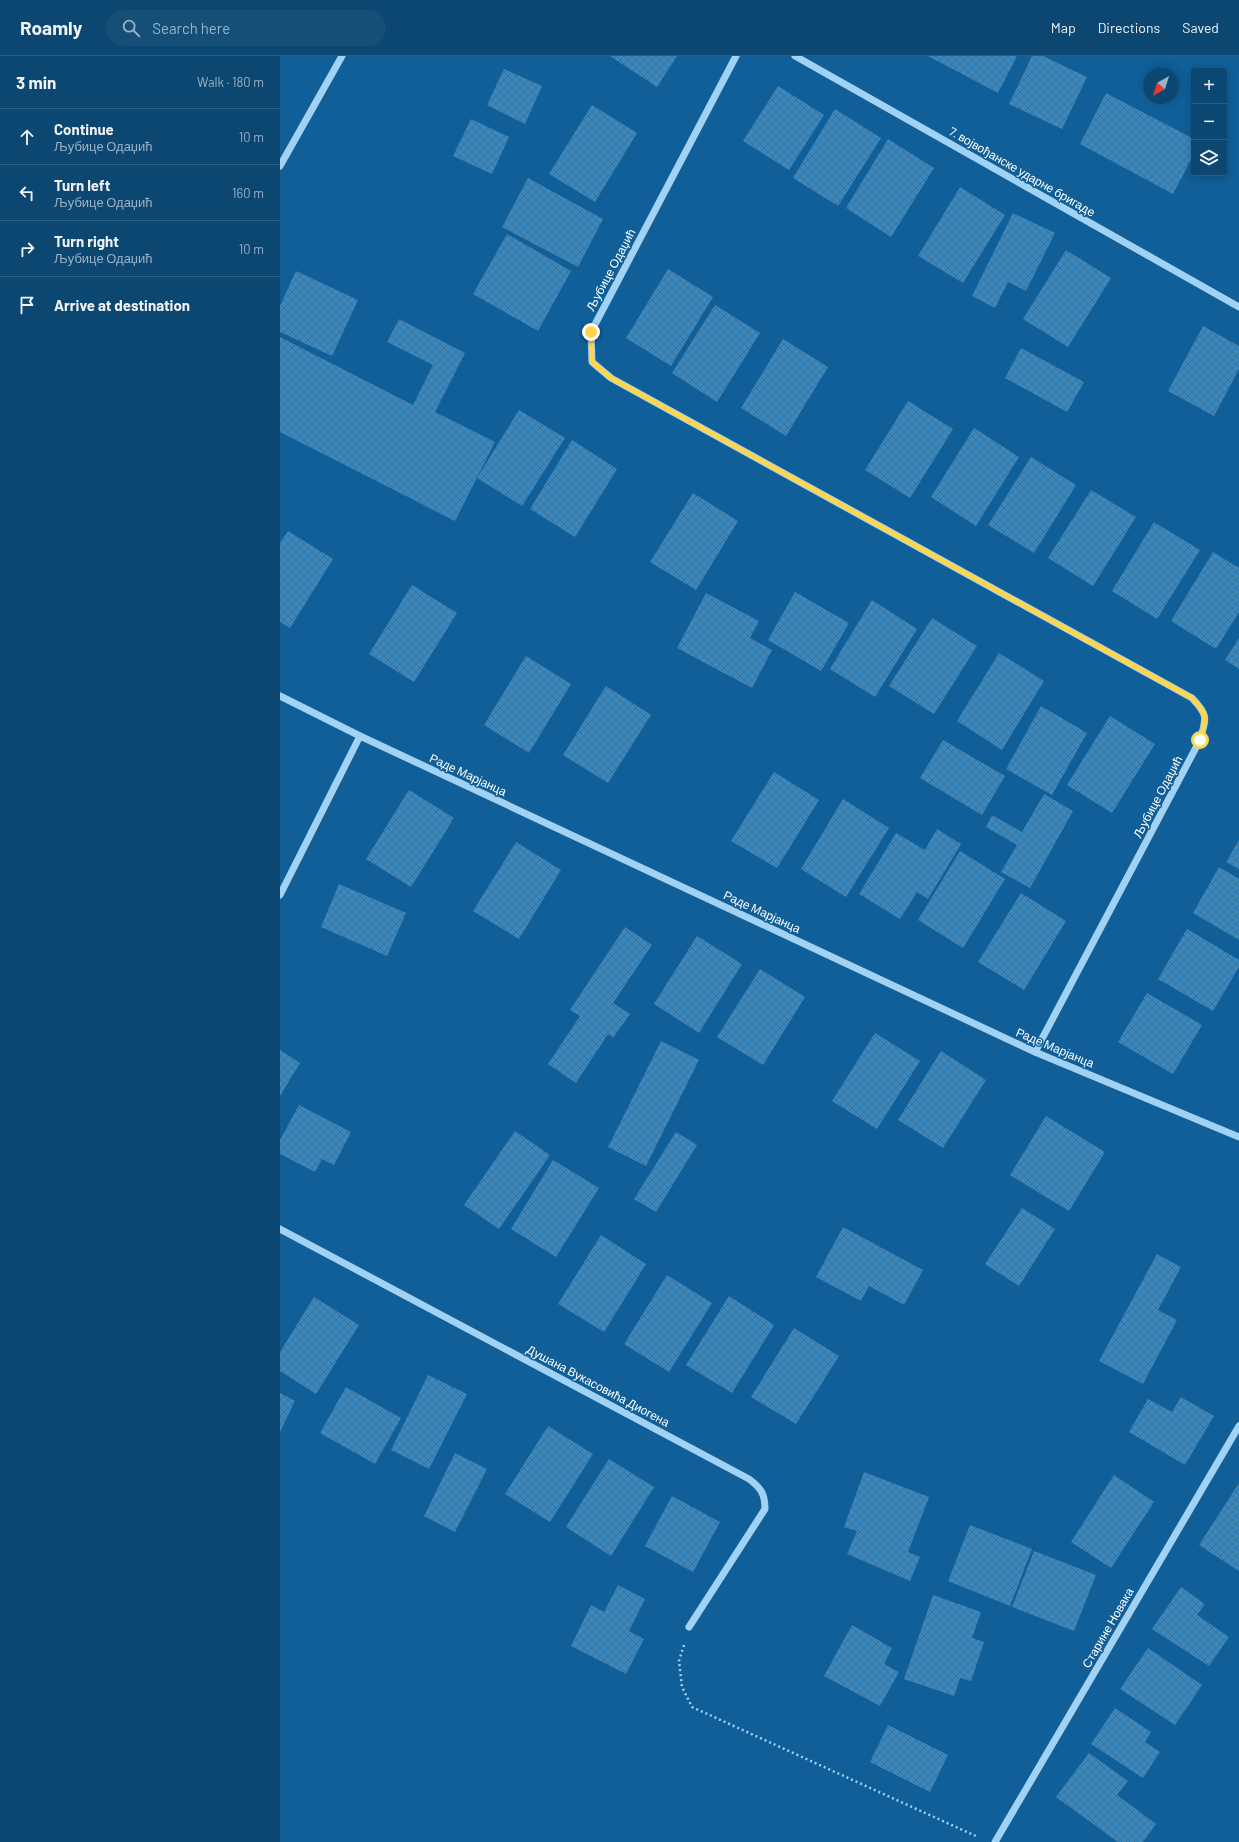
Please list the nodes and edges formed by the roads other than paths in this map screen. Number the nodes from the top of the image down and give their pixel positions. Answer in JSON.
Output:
{"nodes":[{"id":1,"x":342,"y":56,"type":"edge"},
{"id":2,"x":736,"y":56,"type":"edge"},
{"id":3,"x":795,"y":56,"type":"edge"},
{"id":4,"x":280,"y":166,"type":"edge"},
{"id":5,"x":1239,"y":307,"type":"edge"},
{"id":6,"x":280,"y":696,"type":"edge"},
{"id":7,"x":360,"y":736,"type":"junction"},
{"id":8,"x":280,"y":895,"type":"edge"},
{"id":9,"x":1035,"y":1052,"type":"junction"},
{"id":10,"x":1239,"y":1137,"type":"edge"},
{"id":11,"x":280,"y":1229,"type":"edge"},
{"id":12,"x":1239,"y":1426,"type":"edge"},
{"id":13,"x":689,"y":1627,"type":"road end"},
{"id":14,"x":995,"y":1842,"type":"edge"}],
"edges":[{"from":1,"to":4,"type":"street"},
{"from":2,"to":9,"type":"street","name":"Љубице Одаџић"},
{"from":3,"to":5,"type":"street","name":"7. војвођанске ударне бригаде"},
{"from":6,"to":7,"type":"street","name":"Раде Марјанца"},
{"from":7,"to":8,"type":"street"},
{"from":7,"to":9,"type":"street","name":"Раде Марјанца"},
{"from":9,"to":10,"type":"street","name":"Раде Марјанца"},
{"from":11,"to":13,"type":"street","name":"Душана Вукасовића Диогена"},
{"from":12,"to":14,"type":"street","name":"Старине Новака"}]}
